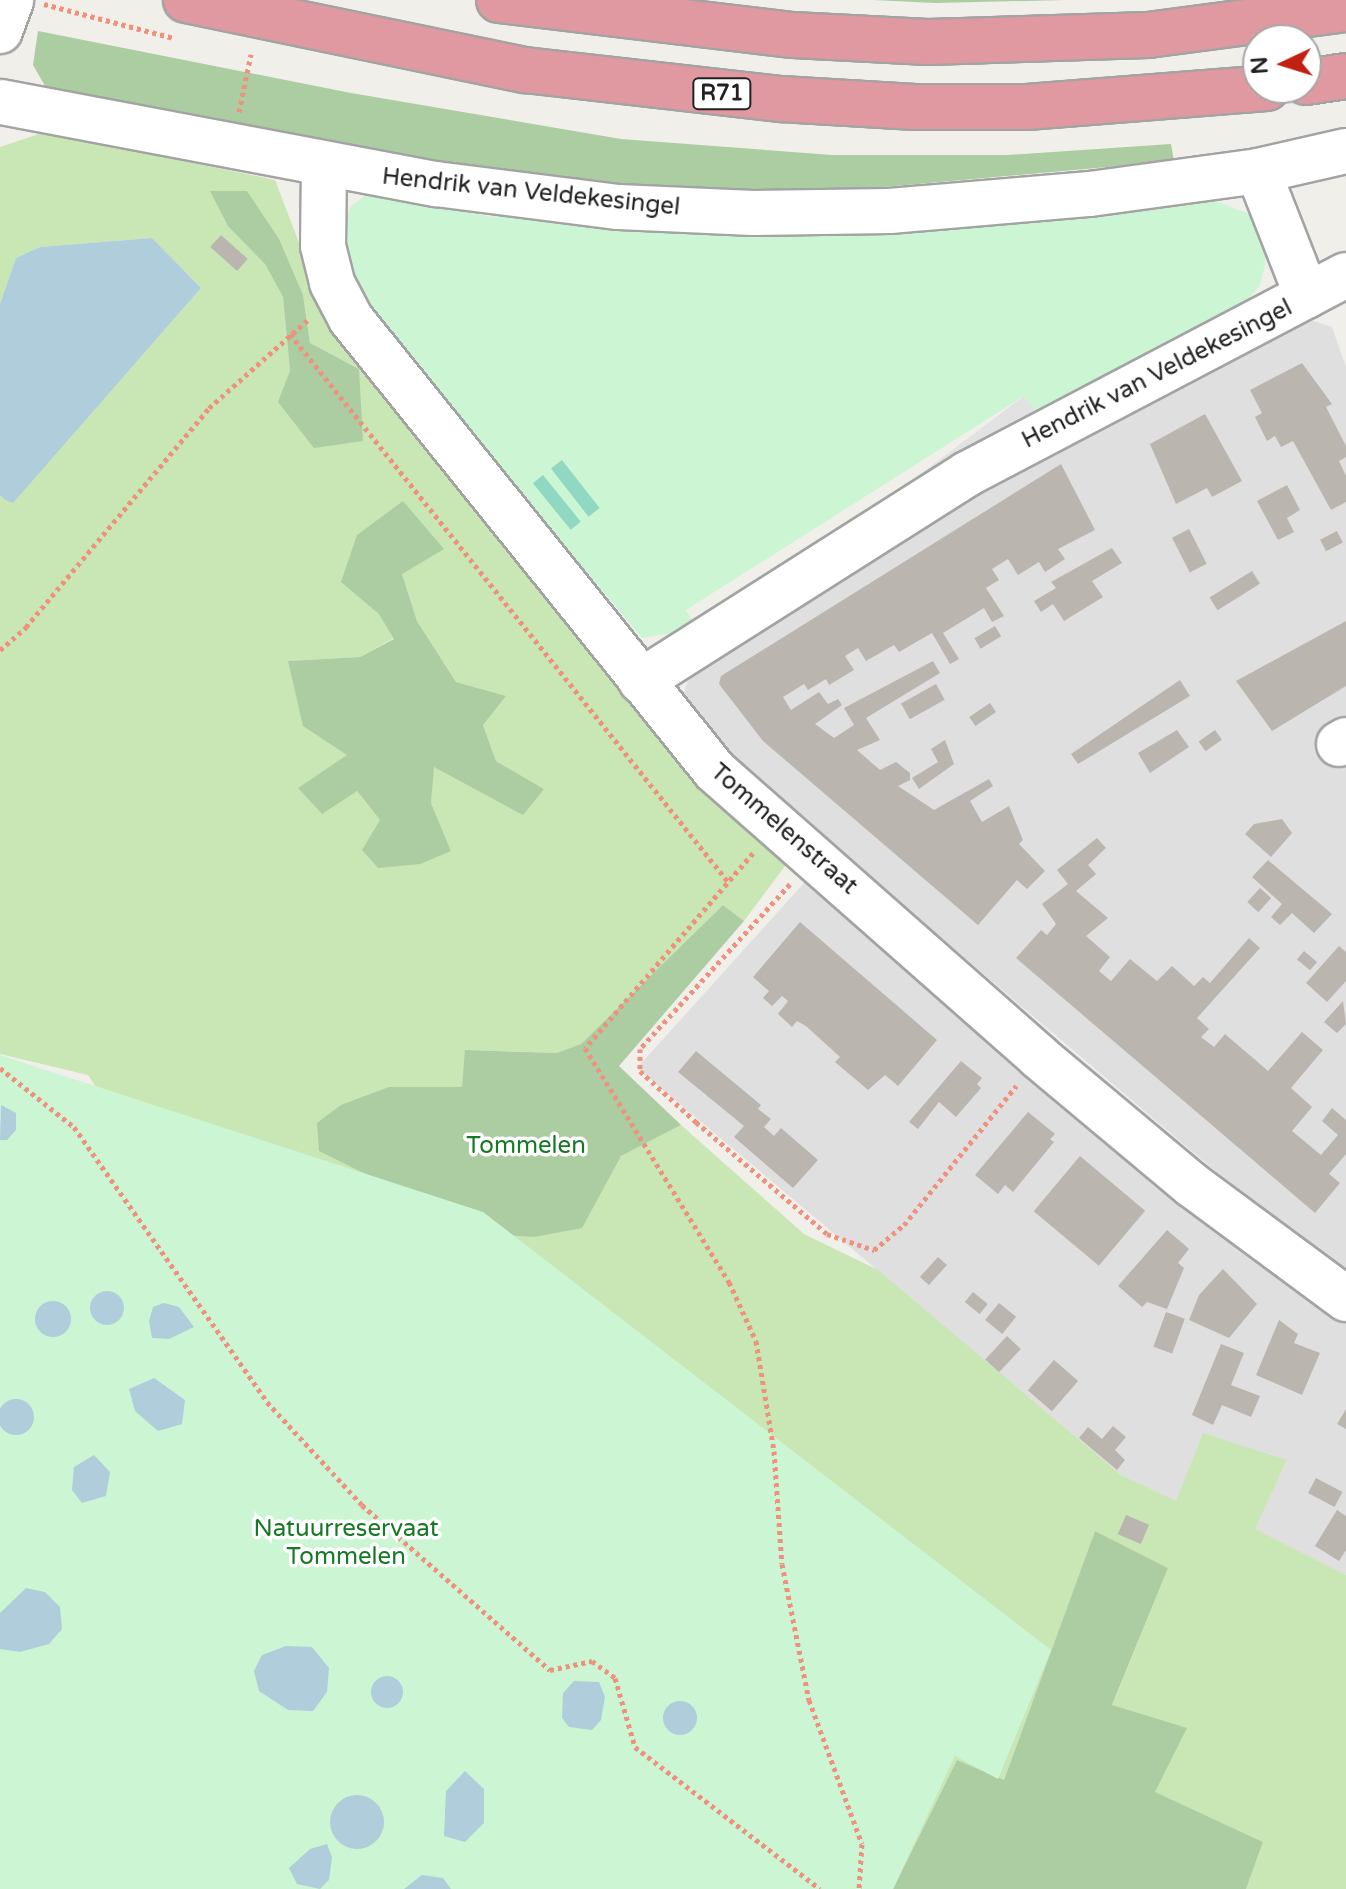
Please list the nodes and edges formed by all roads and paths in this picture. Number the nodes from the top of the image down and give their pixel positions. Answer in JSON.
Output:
{"nodes":[{"id":1,"x":11,"y":0,"type":"edge"},
{"id":2,"x":32,"y":0,"type":"edge"},
{"id":3,"x":186,"y":0,"type":"edge"},
{"id":4,"x":499,"y":0,"type":"edge"},
{"id":5,"x":1346,"y":9,"type":"edge"},
{"id":6,"x":138,"y":30,"type":"dead end"},
{"id":7,"x":0,"y":31,"type":"edge"},
{"id":8,"x":251,"y":54,"type":"dead end"},
{"id":9,"x":1346,"y":76,"type":"edge"},
{"id":10,"x":1322,"y":80,"type":"edge"},
{"id":11,"x":1242,"y":90,"type":"edge"},
{"id":12,"x":0,"y":100,"type":"edge"},
{"id":13,"x":231,"y":148,"type":"junction"},
{"id":14,"x":1346,"y":151,"type":"edge"},
{"id":15,"x":324,"y":166,"type":"junction"},
{"id":16,"x":1258,"y":171,"type":"junction"},
{"id":17,"x":1332,"y":293,"type":"edge"},
{"id":18,"x":338,"y":296,"type":"junction"},
{"id":19,"x":290,"y":334,"type":"junction"},
{"id":20,"x":0,"y":650,"type":"edge"},
{"id":21,"x":641,"y":681,"type":"junction"},
{"id":22,"x":775,"y":820,"type":"junction"},
{"id":23,"x":815,"y":856,"type":"junction"},
{"id":24,"x":729,"y":883,"type":"junction"},
{"id":25,"x":1039,"y":1057,"type":"junction"},
{"id":26,"x":0,"y":1068,"type":"edge"},
{"id":27,"x":1346,"y":1299,"type":"edge"},
{"id":28,"x":820,"y":1889,"type":"edge"},
{"id":29,"x":859,"y":1889,"type":"edge"}],
"edges":[{"from":1,"to":7,"type":"street"},
{"from":2,"to":6,"type":"path"},
{"from":3,"to":11,"type":"highway","number":"R71"},
{"from":4,"to":5,"type":"highway"},
{"from":8,"to":13,"type":"path"},
{"from":9,"to":10,"type":"highway"},
{"from":12,"to":13,"type":"street","name":"Hendrik van Veldekesingel"},
{"from":13,"to":15,"type":"street","name":"Hendrik van Veldekesingel"},
{"from":14,"to":16,"type":"street","name":"Hendrik van Veldekesingel"},
{"from":15,"to":16,"type":"street","name":"Hendrik van Veldekesingel"},
{"from":15,"to":18,"type":"street","name":"Tommelenstraat"},
{"from":16,"to":17,"type":"street","name":"Hendrik van Veldekesingel"},
{"from":17,"to":21,"type":"street","name":"Hendrik van Veldekesingel"},
{"from":18,"to":19,"type":"path"},
{"from":18,"to":21,"type":"street","name":"Tommelenstraat"},
{"from":19,"to":20,"type":"path"},
{"from":19,"to":24,"type":"path"},
{"from":21,"to":22,"type":"street","name":"Tommelenstraat"},
{"from":22,"to":23,"type":"street","name":"Tommelenstraat"},
{"from":22,"to":24,"type":"path"},
{"from":23,"to":25,"type":"street","name":"Tommelenstraat"},
{"from":23,"to":25,"type":"path"},
{"from":24,"to":29,"type":"path"},
{"from":25,"to":27,"type":"street","name":"Tommelenstraat"},
{"from":26,"to":28,"type":"path"}]}
